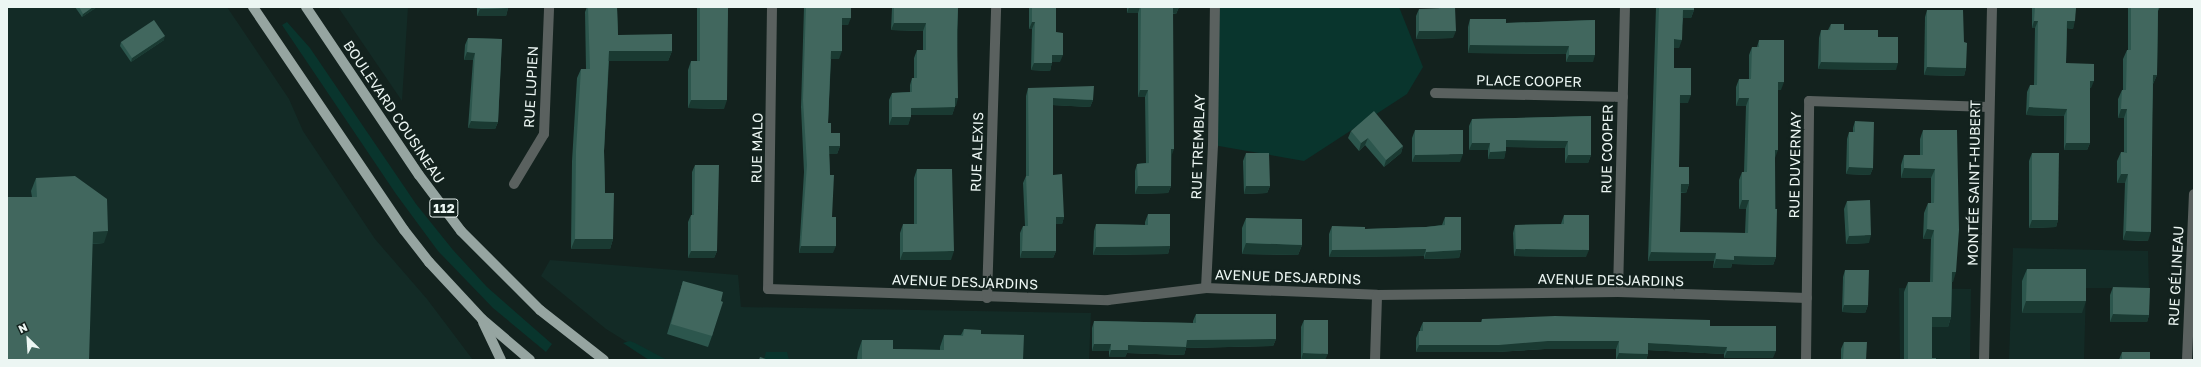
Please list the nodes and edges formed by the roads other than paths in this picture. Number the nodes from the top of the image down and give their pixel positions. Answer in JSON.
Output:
{"nodes":[{"id":1,"x":253,"y":7,"type":"edge"},
{"id":2,"x":306,"y":7,"type":"edge"},
{"id":3,"x":549,"y":7,"type":"edge"},
{"id":4,"x":772,"y":7,"type":"edge"},
{"id":5,"x":996,"y":7,"type":"edge"},
{"id":6,"x":1215,"y":7,"type":"edge"},
{"id":7,"x":1626,"y":7,"type":"edge"},
{"id":8,"x":1992,"y":7,"type":"edge"},
{"id":9,"x":1435,"y":93,"type":"dead end"},
{"id":10,"x":1622,"y":97,"type":"junction"},
{"id":11,"x":1989,"y":107,"type":"junction"},
{"id":12,"x":514,"y":184,"type":"dead end"},
{"id":13,"x":2194,"y":194,"type":"edge"},
{"id":14,"x":1206,"y":288,"type":"junction"},
{"id":15,"x":768,"y":289,"type":"joint"},
{"id":16,"x":1618,"y":292,"type":"junction"},
{"id":17,"x":1377,"y":295,"type":"junction"},
{"id":18,"x":987,"y":298,"type":"junction"},
{"id":19,"x":1807,"y":298,"type":"junction"},
{"id":20,"x":482,"y":319,"type":"junction"},
{"id":21,"x":601,"y":359,"type":"edge"},
{"id":22,"x":501,"y":360,"type":"edge"},
{"id":23,"x":530,"y":360,"type":"edge"},
{"id":24,"x":1375,"y":360,"type":"edge"},
{"id":25,"x":1806,"y":360,"type":"edge"},
{"id":26,"x":1984,"y":360,"type":"edge"},
{"id":27,"x":2187,"y":360,"type":"edge"}],
"edges":[{"from":1,"to":20,"type":"main road"},
{"from":2,"to":21,"type":"main road","name":"BOULEVARD COUSINEAU","number":"112"},
{"from":3,"to":12,"type":"street","name":"RUE LUPIEN"},
{"from":4,"to":15,"type":"street","name":"RUE MALO"},
{"from":5,"to":18,"type":"street","name":"RUE ALEXIS"},
{"from":6,"to":14,"type":"street","name":"RUE TREMBLAY"},
{"from":7,"to":10,"type":"street","name":"RUE COOPER"},
{"from":8,"to":11,"type":"street","name":"MONTÉE SAINT-HUBERT"},
{"from":9,"to":10,"type":"street","name":"PLACE COOPER"},
{"from":10,"to":16,"type":"street","name":"RUE COOPER"},
{"from":11,"to":19,"type":"street","name":"RUE DUVERNAY"},
{"from":11,"to":26,"type":"street","name":"MONTÉE SAINT-HUBERT"},
{"from":13,"to":27,"type":"street","name":"RUE GÉLINEAU"},
{"from":14,"to":17,"type":"street","name":"AVENUE DESJARDINS"},
{"from":14,"to":18,"type":"street","name":"AVENUE DESJARDINS"},
{"from":15,"to":18,"type":"street","name":"AVENUE DESJARDINS"},
{"from":16,"to":17,"type":"street","name":"AVENUE DESJARDINS"},
{"from":16,"to":19,"type":"street","name":"AVENUE DESJARDINS"},
{"from":17,"to":24,"type":"street"},
{"from":19,"to":25,"type":"street","name":"RUE DUVERNAY"},
{"from":20,"to":22,"type":"main road"},
{"from":20,"to":23,"type":"main road"}]}
